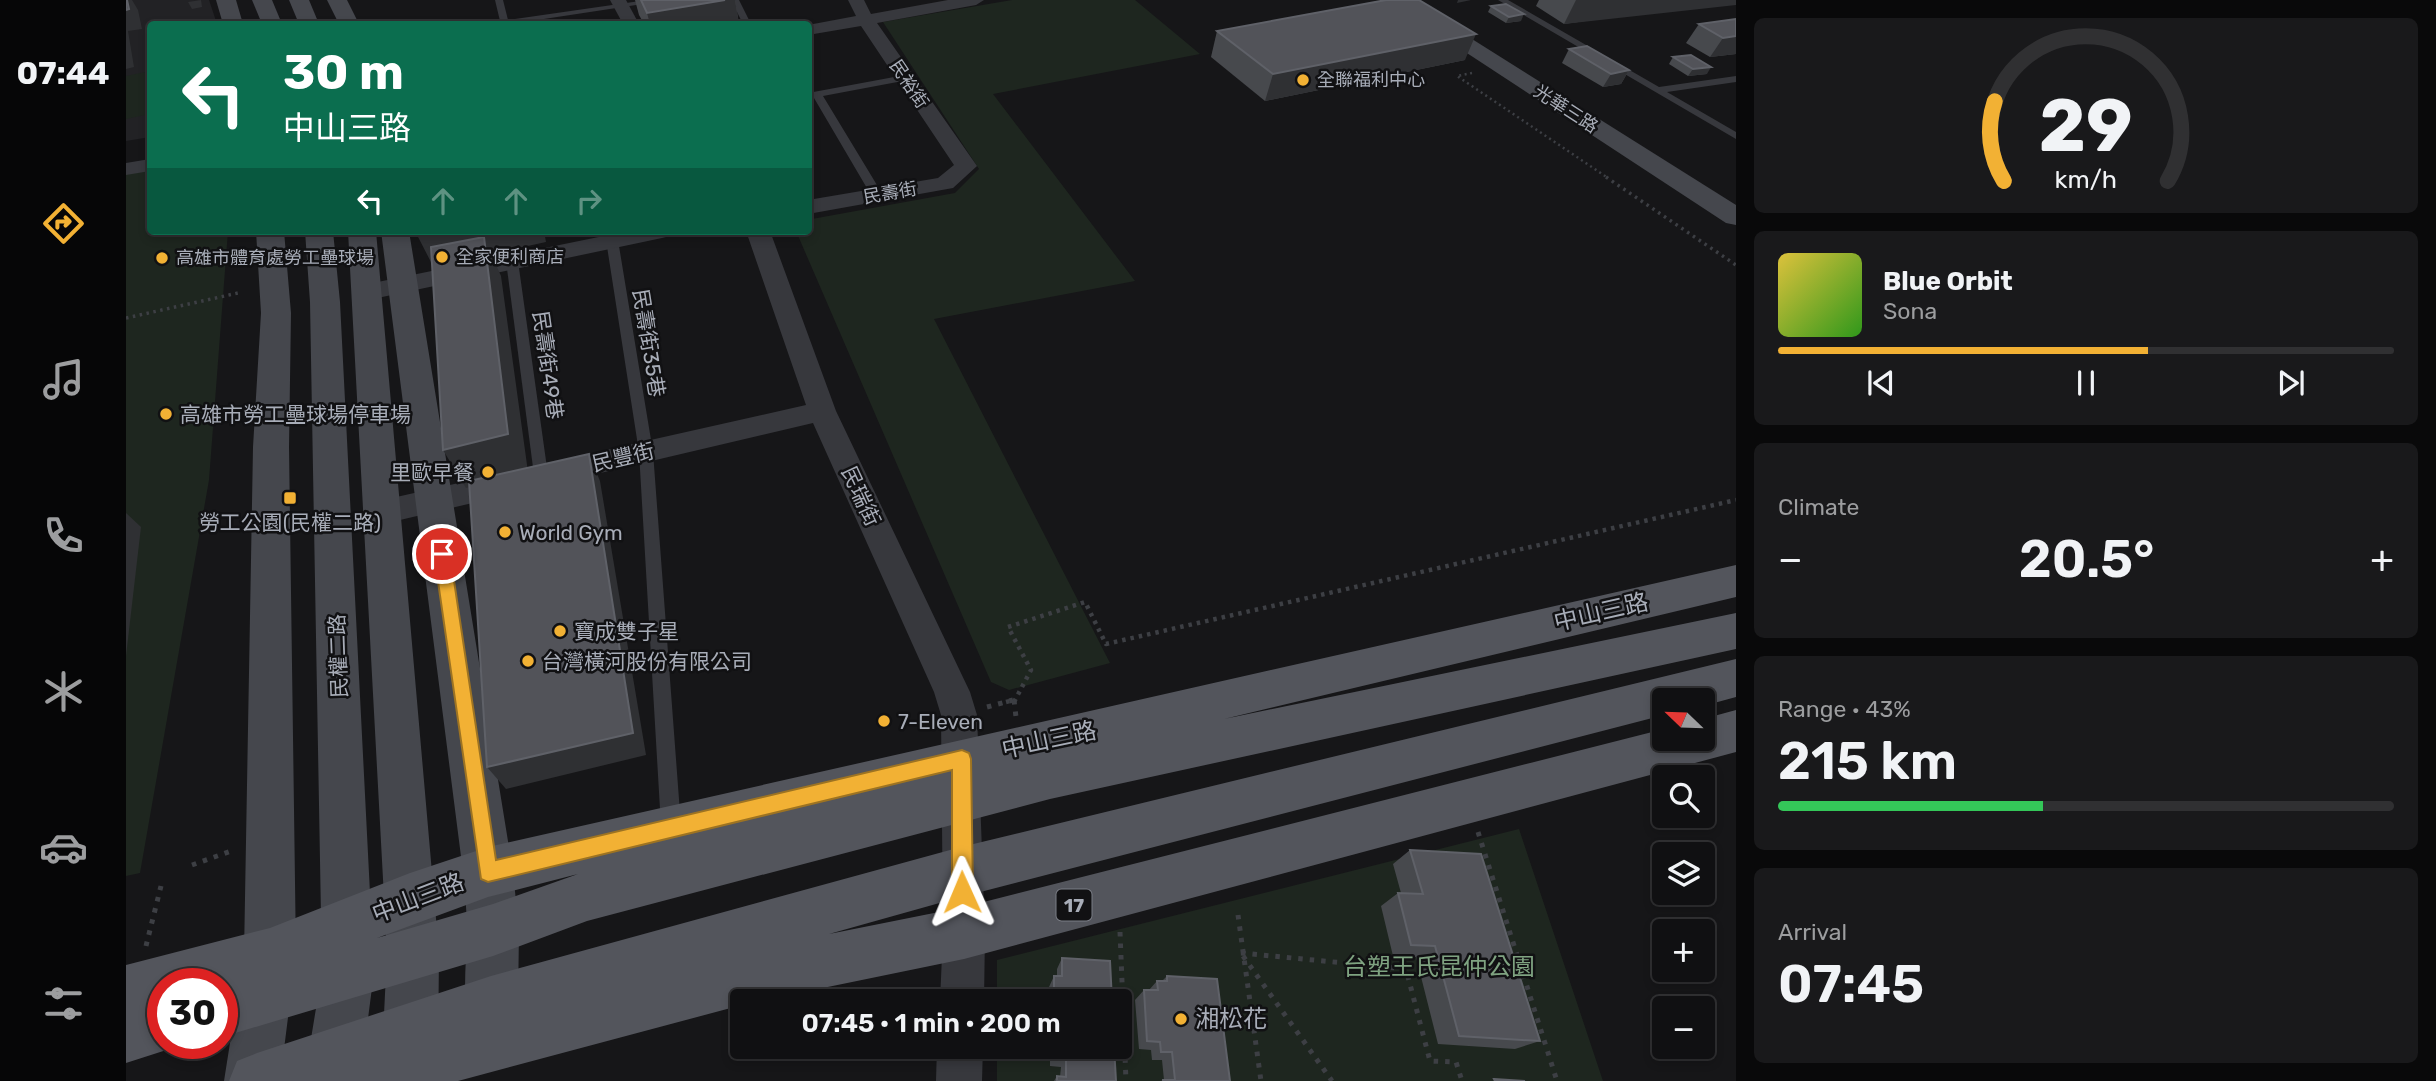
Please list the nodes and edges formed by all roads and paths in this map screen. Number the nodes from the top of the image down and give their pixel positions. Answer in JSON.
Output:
{"nodes":[{"id":1,"x":226,"y":0,"type":"edge"},
{"id":2,"x":262,"y":0,"type":"edge"},
{"id":3,"x":299,"y":0,"type":"edge"},
{"id":4,"x":337,"y":0,"type":"edge"},
{"id":5,"x":499,"y":0,"type":"edge"},
{"id":6,"x":665,"y":0,"type":"edge"},
{"id":7,"x":735,"y":0,"type":"edge"},
{"id":8,"x":856,"y":0,"type":"edge"},
{"id":9,"x":976,"y":0,"type":"edge"},
{"id":10,"x":1396,"y":0,"type":"edge"},
{"id":11,"x":1420,"y":0,"type":"edge"},
{"id":12,"x":1502,"y":0,"type":"edge"},
{"id":13,"x":620,"y":3,"type":"edge"},
{"id":14,"x":866,"y":20,"type":"junction"},
{"id":15,"x":232,"y":21,"type":"edge"},
{"id":16,"x":271,"y":21,"type":"edge"},
{"id":17,"x":308,"y":21,"type":"edge"},
{"id":18,"x":348,"y":21,"type":"edge"},
{"id":19,"x":502,"y":21,"type":"edge"},
{"id":20,"x":519,"y":21,"type":"edge"},
{"id":21,"x":629,"y":21,"type":"edge"},
{"id":22,"x":746,"y":21,"type":"edge"},
{"id":23,"x":812,"y":29,"type":"edge"},
{"id":24,"x":1479,"y":71,"type":"dead end"},
{"id":25,"x":905,"y":78,"type":"junction"},
{"id":26,"x":1736,"y":79,"type":"edge"},
{"id":27,"x":1657,"y":90,"type":"junction"},
{"id":28,"x":813,"y":95,"type":"edge"},
{"id":29,"x":1736,"y":136,"type":"edge"},
{"id":30,"x":147,"y":146,"type":"edge"},
{"id":31,"x":126,"y":150,"type":"edge"},
{"id":32,"x":147,"y":164,"type":"edge"},
{"id":33,"x":966,"y":166,"type":"joint"},
{"id":34,"x":126,"y":167,"type":"edge"},
{"id":35,"x":877,"y":195,"type":"junction"},
{"id":36,"x":1736,"y":196,"type":"edge"},
{"id":37,"x":812,"y":206,"type":"edge"},
{"id":38,"x":1736,"y":217,"type":"edge"},
{"id":39,"x":270,"y":235,"type":"edge"},
{"id":40,"x":319,"y":235,"type":"edge"},
{"id":41,"x":364,"y":235,"type":"edge"},
{"id":42,"x":394,"y":235,"type":"edge"},
{"id":43,"x":640,"y":235,"type":"edge"},
{"id":44,"x":759,"y":235,"type":"edge"},
{"id":45,"x":612,"y":240,"type":"junction"},
{"id":46,"x":512,"y":261,"type":"junction"},
{"id":47,"x":1736,"y":265,"type":"edge"},
{"id":48,"x":385,"y":288,"type":"junction"},
{"id":49,"x":238,"y":293,"type":"dead end"},
{"id":50,"x":126,"y":318,"type":"edge"},
{"id":51,"x":822,"y":411,"type":"junction"},
{"id":52,"x":646,"y":452,"type":"junction"},
{"id":53,"x":541,"y":475,"type":"junction"},
{"id":54,"x":1736,"y":500,"type":"edge"},
{"id":55,"x":435,"y":501,"type":"junction"},
{"id":56,"x":383,"y":512,"type":"junction"},
{"id":57,"x":1736,"y":581,"type":"edge"},
{"id":58,"x":1736,"y":631,"type":"edge"},
{"id":59,"x":1736,"y":678,"type":"edge"},
{"id":60,"x":1014,"y":699,"type":"dead end"},
{"id":61,"x":1736,"y":731,"type":"edge"},
{"id":62,"x":962,"y":780,"type":"junction"},
{"id":63,"x":671,"y":827,"type":"junction"},
{"id":64,"x":1477,"y":829,"type":"dead end"},
{"id":65,"x":488,"y":872,"type":"junction"},
{"id":66,"x":961,"y":872,"type":"junction"},
{"id":67,"x":410,"y":898,"type":"junction"},
{"id":68,"x":1238,"y":915,"type":"dead end"},
{"id":69,"x":493,"y":930,"type":"junction"},
{"id":70,"x":1120,"y":932,"type":"dead end"},
{"id":71,"x":964,"y":933,"type":"junction"},
{"id":72,"x":347,"y":949,"type":"junction"},
{"id":73,"x":414,"y":953,"type":"junction"},
{"id":74,"x":1241,"y":953,"type":"junction"},
{"id":75,"x":251,"y":987,"type":"edge"},
{"id":76,"x":962,"y":989,"type":"edge"},
{"id":77,"x":126,"y":992,"type":"edge"},
{"id":78,"x":494,"y":1022,"type":"junction"},
{"id":79,"x":147,"y":1030,"type":"edge"},
{"id":80,"x":126,"y":1036,"type":"edge"},
{"id":81,"x":960,"y":1059,"type":"edge"},
{"id":82,"x":372,"y":1063,"type":"edge"},
{"id":83,"x":255,"y":1081,"type":"edge"},
{"id":84,"x":959,"y":1081,"type":"edge"},
{"id":85,"x":1126,"y":1081,"type":"edge"},
{"id":86,"x":1261,"y":1081,"type":"edge"},
{"id":87,"x":1332,"y":1081,"type":"edge"},
{"id":88,"x":1462,"y":1081,"type":"edge"},
{"id":89,"x":1557,"y":1081,"type":"edge"}],
"edges":[{"from":1,"to":15,"type":"street"},
{"from":2,"to":16,"type":"street"},
{"from":3,"to":17,"type":"street"},
{"from":4,"to":18,"type":"street"},
{"from":5,"to":19,"type":"lane"},
{"from":6,"to":13,"type":"lane"},
{"from":7,"to":22,"type":"lane"},
{"from":8,"to":14,"type":"street","name":"民裕街"},
{"from":9,"to":14,"type":"street"},
{"from":10,"to":38,"type":"street","name":"光華三路"},
{"from":11,"to":36,"type":"street","name":"光華三路"},
{"from":12,"to":27,"type":"lane"},
{"from":13,"to":20,"type":"lane"},
{"from":13,"to":21,"type":"street"},
{"from":14,"to":23,"type":"street"},
{"from":14,"to":25,"type":"street","name":"民裕街"},
{"from":24,"to":47,"type":"path"},
{"from":25,"to":28,"type":"lane"},
{"from":25,"to":33,"type":"street","name":"民裕街"},
{"from":26,"to":27,"type":"lane"},
{"from":27,"to":29,"type":"lane"},
{"from":28,"to":35,"type":"lane"},
{"from":30,"to":31,"type":"street"},
{"from":32,"to":34,"type":"street"},
{"from":33,"to":35,"type":"street","name":"民壽街"},
{"from":35,"to":37,"type":"street","name":"民壽街"},
{"from":39,"to":75,"type":"street"},
{"from":40,"to":72,"type":"street","name":"民權二路"},
{"from":41,"to":48,"type":"street"},
{"from":42,"to":48,"type":"street"},
{"from":43,"to":45,"type":"street"},
{"from":44,"to":51,"type":"street","name":"民瑞街"},
{"from":45,"to":46,"type":"street"},
{"from":45,"to":52,"type":"lane","name":"民壽街35巷"},
{"from":46,"to":48,"type":"street"},
{"from":46,"to":53,"type":"lane","name":"民壽街49巷"},
{"from":48,"to":55,"type":"street"},
{"from":48,"to":56,"type":"street"},
{"from":49,"to":50,"type":"path"},
{"from":51,"to":52,"type":"street","name":"民豐街"},
{"from":51,"to":62,"type":"street","name":"民瑞街"},
{"from":52,"to":53,"type":"street","name":"民豐街"},
{"from":52,"to":63,"type":"lane","name":"民壽街35巷"},
{"from":53,"to":55,"type":"street","name":"民豐街"},
{"from":54,"to":60,"type":"path"},
{"from":55,"to":56,"type":"street","name":"民豐街"},
{"from":55,"to":65,"type":"street"},
{"from":56,"to":67,"type":"street"},
{"from":57,"to":62,"type":"main road","name":"中山三路"},
{"from":58,"to":62,"type":"main road","name":"中山三路"},
{"from":59,"to":66,"type":"main road","number":"17"},
{"from":61,"to":71,"type":"main road","number":"17"},
{"from":62,"to":63,"type":"main road","name":"中山三路"},
{"from":62,"to":66,"type":"street","name":"民瑞街"},
{"from":62,"to":69,"type":"main road","name":"中山三路"},
{"from":63,"to":65,"type":"main road","name":"中山三路"},
{"from":64,"to":89,"type":"path"},
{"from":65,"to":67,"type":"main road","name":"中山三路"},
{"from":65,"to":69,"type":"street"},
{"from":66,"to":71,"type":"street","name":"民瑞街"},
{"from":66,"to":78,"type":"main road","number":"17"},
{"from":67,"to":72,"type":"main road","name":"中山三路"},
{"from":67,"to":73,"type":"street"},
{"from":68,"to":74,"type":"path"},
{"from":69,"to":73,"type":"main road","name":"中山三路"},
{"from":69,"to":78,"type":"street"},
{"from":70,"to":85,"type":"path"},
{"from":71,"to":76,"type":"street","name":"民瑞街"},
{"from":71,"to":78,"type":"main road","number":"17"},
{"from":72,"to":73,"type":"main road","name":"中山三路"},
{"from":72,"to":75,"type":"main road","name":"中山三路"},
{"from":72,"to":82,"type":"street","name":"民權二路"},
{"from":73,"to":82,"type":"street"},
{"from":74,"to":86,"type":"path"},
{"from":74,"to":87,"type":"path"},
{"from":74,"to":88,"type":"path"},
{"from":75,"to":77,"type":"main road","name":"中山三路"},
{"from":75,"to":83,"type":"street"},
{"from":78,"to":82,"type":"main road","number":"17"},
{"from":79,"to":80,"type":"main road"},
{"from":81,"to":84,"type":"street"},
{"from":82,"to":83,"type":"main road","number":"17"}]}
